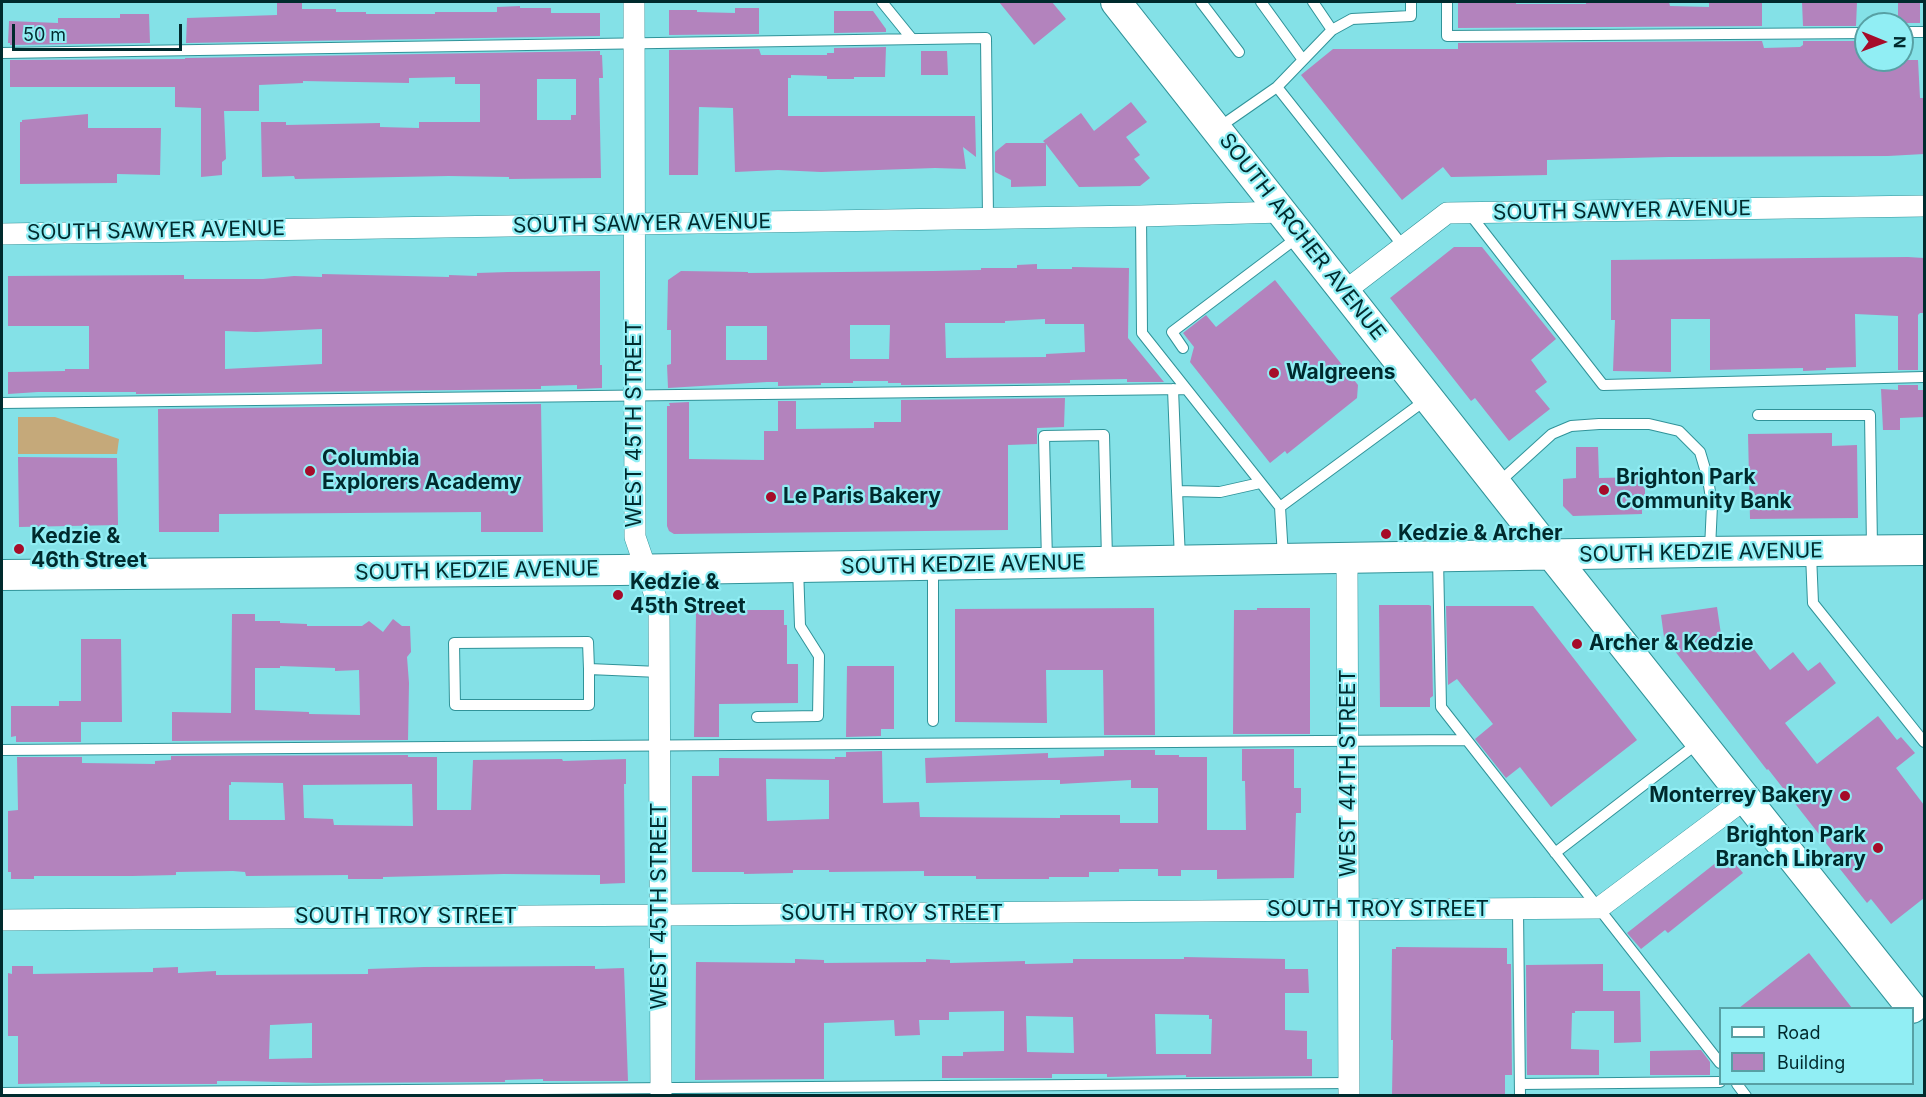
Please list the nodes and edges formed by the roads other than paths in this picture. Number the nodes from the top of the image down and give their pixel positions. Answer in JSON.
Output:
{"nodes":[{"id":1,"x":634,"y":2,"type":"edge"},
{"id":2,"x":882,"y":2,"type":"edge"},
{"id":3,"x":1116,"y":2,"type":"edge"},
{"id":4,"x":1201,"y":2,"type":"edge"},
{"id":5,"x":1261,"y":2,"type":"edge"},
{"id":6,"x":1313,"y":2,"type":"edge"},
{"id":7,"x":1411,"y":2,"type":"edge"},
{"id":8,"x":1447,"y":2,"type":"edge"},
{"id":9,"x":1332,"y":30,"type":"junction"},
{"id":10,"x":1854,"y":33,"type":"edge"},
{"id":11,"x":912,"y":39,"type":"junction"},
{"id":12,"x":634,"y":43,"type":"junction"},
{"id":13,"x":1239,"y":52,"type":"dead end"},
{"id":14,"x":2,"y":53,"type":"edge"},
{"id":15,"x":1303,"y":60,"type":"junction"},
{"id":16,"x":1277,"y":87,"type":"junction"},
{"id":17,"x":1217,"y":129,"type":"junction"},
{"id":18,"x":1924,"y":206,"type":"edge"},
{"id":19,"x":1282,"y":212,"type":"junction"},
{"id":20,"x":1469,"y":213,"type":"junction"},
{"id":21,"x":1141,"y":216,"type":"junction"},
{"id":22,"x":988,"y":218,"type":"junction"},
{"id":23,"x":635,"y":224,"type":"junction"},
{"id":24,"x":2,"y":234,"type":"edge"},
{"id":25,"x":1301,"y":235,"type":"junction"},
{"id":26,"x":1403,"y":246,"type":"junction"},
{"id":27,"x":1345,"y":291,"type":"junction"},
{"id":28,"x":1183,"y":348,"type":"dead end"},
{"id":29,"x":1924,"y":377,"type":"edge"},
{"id":30,"x":1173,"y":389,"type":"junction"},
{"id":31,"x":1185,"y":389,"type":"junction"},
{"id":32,"x":634,"y":395,"type":"junction"},
{"id":33,"x":1429,"y":397,"type":"junction"},
{"id":34,"x":2,"y":403,"type":"edge"},
{"id":35,"x":1758,"y":416,"type":"dead end"},
{"id":36,"x":1260,"y":483,"type":"junction"},
{"id":37,"x":1497,"y":484,"type":"junction"},
{"id":38,"x":1177,"y":491,"type":"junction"},
{"id":39,"x":1280,"y":507,"type":"junction"},
{"id":40,"x":1872,"y":550,"type":"junction"},
{"id":41,"x":1924,"y":550,"type":"edge"},
{"id":42,"x":1811,"y":551,"type":"junction"},
{"id":43,"x":1710,"y":552,"type":"junction"},
{"id":44,"x":1552,"y":555,"type":"junction"},
{"id":45,"x":1438,"y":557,"type":"junction"},
{"id":46,"x":1347,"y":559,"type":"junction"},
{"id":47,"x":1283,"y":560,"type":"junction"},
{"id":48,"x":1180,"y":561,"type":"junction"},
{"id":49,"x":1107,"y":562,"type":"junction"},
{"id":50,"x":1047,"y":563,"type":"junction"},
{"id":51,"x":933,"y":565,"type":"junction"},
{"id":52,"x":798,"y":567,"type":"junction"},
{"id":53,"x":646,"y":569,"type":"junction"},
{"id":54,"x":2,"y":575,"type":"edge"},
{"id":55,"x":589,"y":669,"type":"junction"},
{"id":56,"x":659,"y":672,"type":"junction"},
{"id":57,"x":757,"y":717,"type":"dead end"},
{"id":58,"x":933,"y":721,"type":"dead end"},
{"id":59,"x":1466,"y":740,"type":"junction"},
{"id":60,"x":1348,"y":741,"type":"junction"},
{"id":61,"x":1701,"y":741,"type":"junction"},
{"id":62,"x":1924,"y":741,"type":"edge"},
{"id":63,"x":660,"y":745,"type":"junction"},
{"id":64,"x":2,"y":750,"type":"edge"},
{"id":65,"x":1746,"y":798,"type":"junction"},
{"id":66,"x":1555,"y":853,"type":"junction"},
{"id":67,"x":1599,"y":908,"type":"junction"},
{"id":68,"x":1518,"y":909,"type":"junction"},
{"id":69,"x":1349,"y":910,"type":"junction"},
{"id":70,"x":660,"y":915,"type":"junction"},
{"id":71,"x":2,"y":920,"type":"edge"},
{"id":72,"x":1910,"y":1007,"type":"edge"},
{"id":73,"x":1914,"y":1012,"type":"edge"},
{"id":74,"x":1924,"y":1024,"type":"edge"},
{"id":75,"x":1719,"y":1062,"type":"edge"},
{"id":76,"x":1719,"y":1082,"type":"edge"},
{"id":77,"x":1349,"y":1089,"type":"edge"},
{"id":78,"x":1520,"y":1090,"type":"edge"},
{"id":79,"x":661,"y":1092,"type":"edge"},
{"id":80,"x":2,"y":1093,"type":"edge"}],
"edges":[{"from":1,"to":12,"type":"street","name":"WEST 45TH STREET"},
{"from":2,"to":11,"type":"lane"},
{"from":3,"to":17,"type":"main road","name":"SOUTH ARCHER AVENUE"},
{"from":4,"to":13,"type":"lane"},
{"from":5,"to":15,"type":"lane"},
{"from":6,"to":9,"type":"lane"},
{"from":7,"to":9,"type":"lane"},
{"from":8,"to":10,"type":"lane"},
{"from":9,"to":15,"type":"lane"},
{"from":11,"to":12,"type":"lane"},
{"from":11,"to":22,"type":"lane"},
{"from":12,"to":14,"type":"lane"},
{"from":12,"to":23,"type":"street","name":"WEST 45TH STREET"},
{"from":15,"to":16,"type":"lane"},
{"from":16,"to":17,"type":"lane"},
{"from":16,"to":26,"type":"lane"},
{"from":17,"to":19,"type":"main road","name":"SOUTH ARCHER AVENUE"},
{"from":18,"to":20,"type":"street","name":"SOUTH SAWYER AVENUE"},
{"from":19,"to":21,"type":"street","name":"SOUTH SAWYER AVENUE"},
{"from":19,"to":25,"type":"main road","name":"SOUTH ARCHER AVENUE"},
{"from":20,"to":26,"type":"street","name":"SOUTH SAWYER AVENUE"},
{"from":20,"to":29,"type":"lane"},
{"from":21,"to":22,"type":"street","name":"SOUTH SAWYER AVENUE"},
{"from":21,"to":31,"type":"lane"},
{"from":22,"to":23,"type":"street","name":"SOUTH SAWYER AVENUE"},
{"from":23,"to":24,"type":"street","name":"SOUTH SAWYER AVENUE"},
{"from":23,"to":32,"type":"street","name":"WEST 45TH STREET"},
{"from":25,"to":27,"type":"main road","name":"SOUTH ARCHER AVENUE"},
{"from":25,"to":28,"type":"lane"},
{"from":26,"to":27,"type":"street","name":"SOUTH SAWYER AVENUE"},
{"from":27,"to":33,"type":"main road","name":"SOUTH ARCHER AVENUE"},
{"from":30,"to":31,"type":"lane"},
{"from":30,"to":32,"type":"lane"},
{"from":30,"to":38,"type":"lane"},
{"from":31,"to":36,"type":"lane"},
{"from":32,"to":34,"type":"lane"},
{"from":32,"to":53,"type":"street","name":"WEST 45TH STREET"},
{"from":33,"to":37,"type":"main road","name":"SOUTH ARCHER AVENUE"},
{"from":33,"to":39,"type":"lane"},
{"from":35,"to":40,"type":"lane"},
{"from":36,"to":38,"type":"lane"},
{"from":36,"to":39,"type":"lane"},
{"from":37,"to":43,"type":"lane"},
{"from":37,"to":44,"type":"main road","name":"SOUTH ARCHER AVENUE"},
{"from":38,"to":48,"type":"lane"},
{"from":39,"to":47,"type":"lane"},
{"from":40,"to":41,"type":"main road","name":"SOUTH KEDZIE AVENUE"},
{"from":40,"to":42,"type":"main road","name":"SOUTH KEDZIE AVENUE"},
{"from":42,"to":43,"type":"main road","name":"SOUTH KEDZIE AVENUE"},
{"from":42,"to":62,"type":"lane"},
{"from":43,"to":44,"type":"main road","name":"SOUTH KEDZIE AVENUE"},
{"from":44,"to":45,"type":"main road","name":"SOUTH KEDZIE AVENUE"},
{"from":44,"to":61,"type":"main road","name":"SOUTH ARCHER AVENUE"},
{"from":45,"to":46,"type":"main road","name":"SOUTH KEDZIE AVENUE"},
{"from":45,"to":59,"type":"lane"},
{"from":46,"to":47,"type":"main road","name":"SOUTH KEDZIE AVENUE"},
{"from":46,"to":60,"type":"street","name":"WEST 44TH STREET"},
{"from":47,"to":48,"type":"main road","name":"SOUTH KEDZIE AVENUE"},
{"from":48,"to":49,"type":"main road","name":"SOUTH KEDZIE AVENUE"},
{"from":49,"to":50,"type":"main road","name":"SOUTH KEDZIE AVENUE"},
{"from":49,"to":50,"type":"lane"},
{"from":50,"to":51,"type":"main road","name":"SOUTH KEDZIE AVENUE"},
{"from":51,"to":52,"type":"main road","name":"SOUTH KEDZIE AVENUE"},
{"from":51,"to":58,"type":"lane"},
{"from":52,"to":53,"type":"main road","name":"SOUTH KEDZIE AVENUE"},
{"from":52,"to":57,"type":"lane"},
{"from":53,"to":54,"type":"main road","name":"SOUTH KEDZIE AVENUE"},
{"from":53,"to":56,"type":"street","name":"WEST 45TH STREET"},
{"from":55,"to":55,"type":"lane"},
{"from":55,"to":56,"type":"lane"},
{"from":56,"to":63,"type":"street","name":"WEST 45TH STREET"},
{"from":59,"to":60,"type":"lane"},
{"from":59,"to":66,"type":"lane"},
{"from":60,"to":63,"type":"lane"},
{"from":60,"to":69,"type":"street","name":"WEST 44TH STREET"},
{"from":61,"to":65,"type":"main road","name":"SOUTH ARCHER AVENUE"},
{"from":61,"to":66,"type":"lane"},
{"from":63,"to":64,"type":"lane"},
{"from":63,"to":70,"type":"street","name":"WEST 45TH STREET"},
{"from":65,"to":67,"type":"street"},
{"from":65,"to":72,"type":"main road","name":"SOUTH ARCHER AVENUE"},
{"from":66,"to":67,"type":"lane"},
{"from":67,"to":68,"type":"street","name":"SOUTH TROY STREET"},
{"from":67,"to":75,"type":"lane"},
{"from":68,"to":69,"type":"street","name":"SOUTH TROY STREET"},
{"from":68,"to":78,"type":"lane"},
{"from":69,"to":70,"type":"street","name":"SOUTH TROY STREET"},
{"from":69,"to":77,"type":"street","name":"WEST 44TH STREET"},
{"from":70,"to":71,"type":"street","name":"SOUTH TROY STREET"},
{"from":70,"to":79,"type":"street","name":"WEST 45TH STREET"},
{"from":73,"to":74,"type":"main road","name":"SOUTH ARCHER AVENUE"},
{"from":76,"to":78,"type":"lane"},
{"from":77,"to":79,"type":"lane"},
{"from":79,"to":80,"type":"lane"}]}
